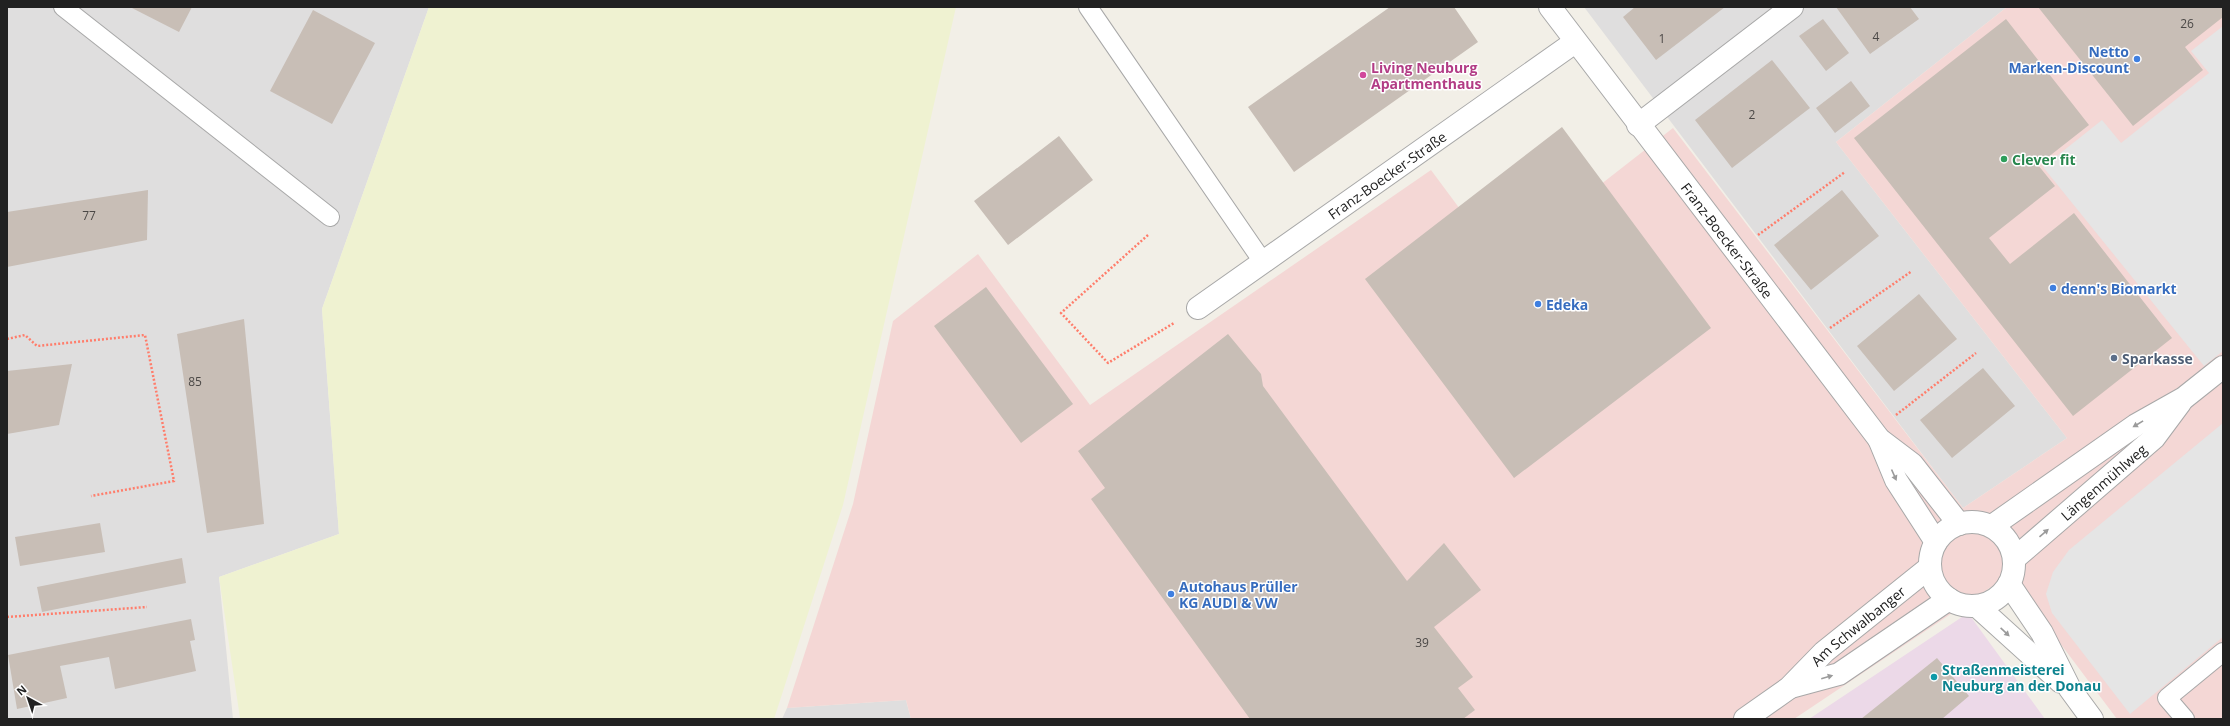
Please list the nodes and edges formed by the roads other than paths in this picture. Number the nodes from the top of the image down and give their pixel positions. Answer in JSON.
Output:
{"nodes":[{"id":1,"x":63,"y":7,"type":"edge"},
{"id":2,"x":1088,"y":7,"type":"edge"},
{"id":3,"x":1550,"y":7,"type":"edge"},
{"id":4,"x":1792,"y":7,"type":"edge"},
{"id":5,"x":1575,"y":42,"type":"junction"},
{"id":6,"x":1638,"y":125,"type":"junction"},
{"id":7,"x":330,"y":217,"type":"dead end"},
{"id":8,"x":1263,"y":262,"type":"junction"},
{"id":9,"x":1198,"y":308,"type":"road end"},
{"id":10,"x":2223,"y":367,"type":"edge"},
{"id":11,"x":2184,"y":398,"type":"junction"},
{"id":12,"x":1876,"y":436,"type":"junction"},
{"id":13,"x":1959,"y":524,"type":"junction"},
{"id":14,"x":1992,"y":526,"type":"junction"},
{"id":15,"x":1936,"y":542,"type":"junction"},
{"id":16,"x":2014,"y":559,"type":"junction"},
{"id":17,"x":1930,"y":567,"type":"junction"},
{"id":18,"x":2009,"y":584,"type":"junction"},
{"id":19,"x":1949,"y":599,"type":"junction"},
{"id":20,"x":1977,"y":606,"type":"junction"},
{"id":21,"x":2223,"y":652,"type":"edge"},
{"id":22,"x":1789,"y":688,"type":"junction"},
{"id":23,"x":2070,"y":689,"type":"junction"},
{"id":24,"x":1745,"y":719,"type":"edge"},
{"id":25,"x":2092,"y":719,"type":"edge"},
{"id":26,"x":2185,"y":719,"type":"edge"}],
"edges":[{"from":1,"to":7,"type":"lane"},
{"from":2,"to":8,"type":"lane"},
{"from":3,"to":5,"type":"street","name":"Franz-Boecker-Straße"},
{"from":4,"to":6,"type":"street"},
{"from":5,"to":6,"type":"street","name":"Franz-Boecker-Straße"},
{"from":5,"to":8,"type":"street","name":"Franz-Boecker-Straße"},
{"from":6,"to":12,"type":"street","name":"Franz-Boecker-Straße"},
{"from":8,"to":9,"type":"street","name":"Franz-Boecker-Straße"},
{"from":10,"to":11,"type":"street","name":"Längenmühlweg"},
{"from":11,"to":14,"type":"street","name":"Längenmühlweg","one_way":true},
{"from":16,"to":11,"type":"street","name":"Längenmühlweg","one_way":true},
{"from":12,"to":13,"type":"street","name":"Franz-Boecker-Straße"},
{"from":12,"to":15,"type":"street","name":"Franz-Boecker-Straße","one_way":true},
{"from":13,"to":14,"type":"street"},
{"from":13,"to":15,"type":"street"},
{"from":14,"to":16,"type":"street"},
{"from":15,"to":17,"type":"street"},
{"from":16,"to":18,"type":"street"},
{"from":17,"to":19,"type":"street"},
{"from":17,"to":22,"type":"street","name":"Am Schwalbanger"},
{"from":18,"to":20,"type":"street"},
{"from":18,"to":23,"type":"street"},
{"from":19,"to":20,"type":"street"},
{"from":22,"to":19,"type":"street","name":"Am Schwalbanger","one_way":true},
{"from":20,"to":23,"type":"street","one_way":true},
{"from":21,"to":26,"type":"lane"},
{"from":22,"to":24,"type":"street","name":"Am Schwalbanger"},
{"from":23,"to":25,"type":"street"}]}
